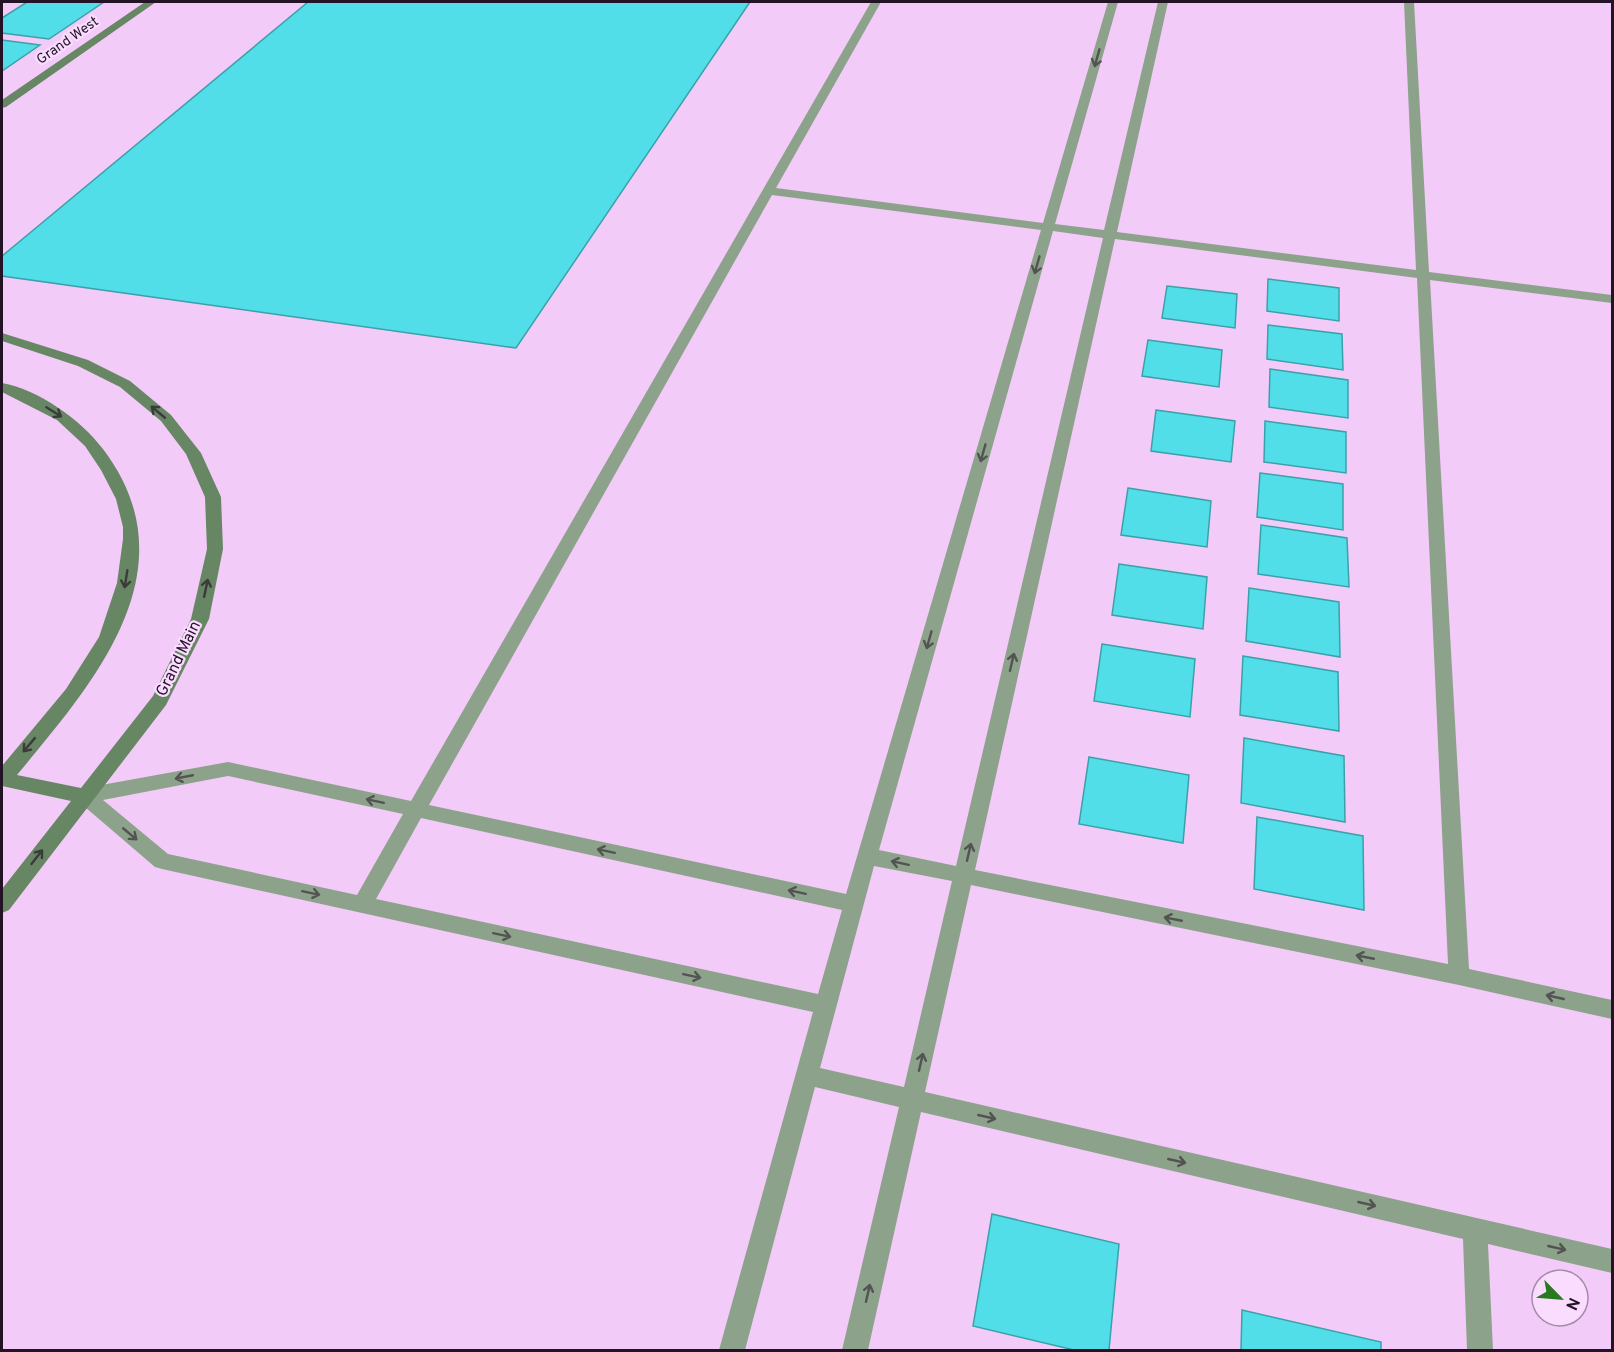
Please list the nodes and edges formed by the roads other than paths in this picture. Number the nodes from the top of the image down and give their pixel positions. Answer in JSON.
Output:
{"nodes":[{"id":1,"x":151,"y":2,"type":"edge"},
{"id":2,"x":876,"y":2,"type":"edge"},
{"id":3,"x":1113,"y":2,"type":"edge"},
{"id":4,"x":1163,"y":2,"type":"edge"},
{"id":5,"x":1409,"y":2,"type":"edge"},
{"id":6,"x":2,"y":105,"type":"edge"},
{"id":7,"x":767,"y":191,"type":"junction"},
{"id":8,"x":1048,"y":227,"type":"junction"},
{"id":9,"x":1110,"y":234,"type":"junction"},
{"id":10,"x":1423,"y":274,"type":"junction"},
{"id":11,"x":1612,"y":299,"type":"edge"},
{"id":12,"x":2,"y":337,"type":"edge"},
{"id":13,"x":2,"y":387,"type":"edge"},
{"id":14,"x":2,"y":779,"type":"edge"},
{"id":15,"x":85,"y":796,"type":"junction"},
{"id":16,"x":415,"y":810,"type":"junction"},
{"id":17,"x":867,"y":856,"type":"junction"},
{"id":18,"x":963,"y":876,"type":"junction"},
{"id":19,"x":2,"y":904,"type":"edge"},
{"id":20,"x":362,"y":904,"type":"junction"},
{"id":21,"x":854,"y":904,"type":"junction"},
{"id":22,"x":1459,"y":976,"type":"junction"},
{"id":23,"x":826,"y":1005,"type":"junction"},
{"id":24,"x":1612,"y":1010,"type":"edge"},
{"id":25,"x":807,"y":1075,"type":"junction"},
{"id":26,"x":912,"y":1100,"type":"junction"},
{"id":27,"x":1475,"y":1229,"type":"junction"},
{"id":28,"x":1612,"y":1261,"type":"edge"},
{"id":29,"x":732,"y":1350,"type":"edge"},
{"id":30,"x":855,"y":1350,"type":"edge"},
{"id":31,"x":1480,"y":1350,"type":"edge"}],
"edges":[{"from":1,"to":6,"type":"street","name":"Grand West"},
{"from":2,"to":7,"type":"street"},
{"from":3,"to":8,"type":"street","one_way":true},
{"from":4,"to":9,"type":"street"},
{"from":5,"to":10,"type":"street"},
{"from":7,"to":8,"type":"street"},
{"from":7,"to":16,"type":"street"},
{"from":8,"to":9,"type":"street"},
{"from":8,"to":17,"type":"street","one_way":true},
{"from":9,"to":10,"type":"street"},
{"from":18,"to":9,"type":"street","one_way":true},
{"from":10,"to":11,"type":"street"},
{"from":10,"to":22,"type":"street"},
{"from":15,"to":12,"type":"street","name":"Grand Main","one_way":true},
{"from":13,"to":14,"type":"street","one_way":true},
{"from":14,"to":15,"type":"street"},
{"from":16,"to":15,"type":"street","one_way":true},
{"from":19,"to":15,"type":"street","name":"Grand Main","one_way":true},
{"from":15,"to":20,"type":"street","one_way":true},
{"from":16,"to":20,"type":"street"},
{"from":21,"to":16,"type":"street","one_way":true},
{"from":18,"to":17,"type":"street","one_way":true},
{"from":17,"to":21,"type":"street"},
{"from":22,"to":18,"type":"street","one_way":true},
{"from":26,"to":18,"type":"street","one_way":true},
{"from":20,"to":23,"type":"street","one_way":true},
{"from":21,"to":23,"type":"street"},
{"from":24,"to":22,"type":"street","one_way":true},
{"from":23,"to":25,"type":"street"},
{"from":25,"to":26,"type":"street"},
{"from":25,"to":29,"type":"street"},
{"from":26,"to":27,"type":"street","one_way":true},
{"from":30,"to":26,"type":"street","one_way":true},
{"from":27,"to":28,"type":"street","one_way":true},
{"from":27,"to":31,"type":"street"}]}
